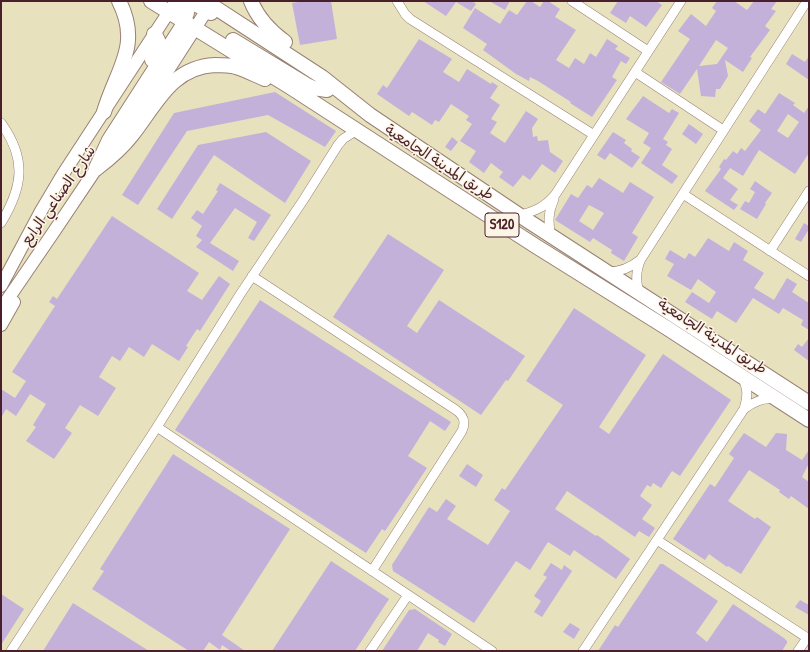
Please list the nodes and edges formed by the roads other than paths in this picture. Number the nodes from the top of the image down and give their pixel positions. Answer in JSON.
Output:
{"nodes":[{"id":1,"x":119,"y":1,"type":"edge"},
{"id":2,"x":151,"y":1,"type":"edge"},
{"id":3,"x":251,"y":1,"type":"edge"},
{"id":4,"x":398,"y":1,"type":"edge"},
{"id":5,"x":404,"y":1,"type":"edge"},
{"id":6,"x":572,"y":1,"type":"edge"},
{"id":7,"x":681,"y":1,"type":"edge"},
{"id":8,"x":807,"y":1,"type":"edge"},
{"id":9,"x":191,"y":4,"type":"edge"},
{"id":10,"x":416,"y":22,"type":"junction"},
{"id":11,"x":190,"y":25,"type":"junction"},
{"id":12,"x":154,"y":34,"type":"junction"},
{"id":13,"x":223,"y":45,"type":"junction"},
{"id":14,"x":648,"y":51,"type":"junction"},
{"id":15,"x":635,"y":72,"type":"junction"},
{"id":16,"x":322,"y":76,"type":"junction"},
{"id":17,"x":290,"y":87,"type":"junction"},
{"id":18,"x":327,"y":90,"type":"junction"},
{"id":19,"x":345,"y":96,"type":"junction"},
{"id":20,"x":104,"y":112,"type":"junction"},
{"id":21,"x":340,"y":120,"type":"junction"},
{"id":22,"x":1,"y":123,"type":"edge"},
{"id":23,"x":357,"y":130,"type":"junction"},
{"id":24,"x":723,"y":130,"type":"junction"},
{"id":25,"x":594,"y":135,"type":"junction"},
{"id":26,"x":338,"y":145,"type":"junction"},
{"id":27,"x":103,"y":151,"type":"junction"},
{"id":28,"x":96,"y":169,"type":"junction"},
{"id":29,"x":809,"y":191,"type":"edge"},
{"id":30,"x":682,"y":194,"type":"junction"},
{"id":31,"x":555,"y":195,"type":"junction"},
{"id":32,"x":519,"y":215,"type":"junction"},
{"id":33,"x":1,"y":223,"type":"edge"},
{"id":34,"x":551,"y":237,"type":"junction"},
{"id":35,"x":21,"y":249,"type":"junction"},
{"id":36,"x":770,"y":251,"type":"junction"},
{"id":37,"x":641,"y":259,"type":"junction"},
{"id":38,"x":31,"y":266,"type":"junction"},
{"id":39,"x":1,"y":272,"type":"edge"},
{"id":40,"x":607,"y":272,"type":"junction"},
{"id":41,"x":252,"y":276,"type":"junction"},
{"id":42,"x":809,"y":276,"type":"edge"},
{"id":43,"x":1,"y":286,"type":"edge"},
{"id":44,"x":639,"y":292,"type":"junction"},
{"id":45,"x":1,"y":309,"type":"edge"},
{"id":46,"x":1,"y":325,"type":"edge"},
{"id":47,"x":741,"y":376,"type":"junction"},
{"id":48,"x":776,"y":398,"type":"junction"},
{"id":49,"x":809,"y":403,"type":"edge"},
{"id":50,"x":744,"y":409,"type":"junction"},
{"id":51,"x":809,"y":420,"type":"edge"},
{"id":52,"x":157,"y":427,"type":"junction"},
{"id":53,"x":657,"y":540,"type":"junction"},
{"id":54,"x":372,"y":571,"type":"junction"},
{"id":55,"x":408,"y":595,"type":"junction"},
{"id":56,"x":808,"y":639,"type":"edge"},
{"id":57,"x":11,"y":651,"type":"edge"},
{"id":58,"x":370,"y":651,"type":"edge"},
{"id":59,"x":492,"y":651,"type":"edge"},
{"id":60,"x":583,"y":651,"type":"edge"},
{"id":61,"x":798,"y":651,"type":"edge"}],
"edges":[{"from":1,"to":20,"type":"main road"},
{"from":2,"to":9,"type":"main road","name":"طريق المدينة الجامعية","number":"S120"},
{"from":3,"to":16,"type":"main road"},
{"from":4,"to":10,"type":"street"},
{"from":5,"to":10,"type":"street"},
{"from":6,"to":14,"type":"street"},
{"from":7,"to":14,"type":"street"},
{"from":8,"to":24,"type":"street"},
{"from":9,"to":11,"type":"main road"},
{"from":9,"to":11,"type":"main road","name":"طريق المدينة الجامعية","number":"S120"},
{"from":9,"to":12,"type":"main road","name":"شارع الصناعي الرابع"},
{"from":9,"to":16,"type":"main road","name":"طريق المدينة الجامعية","number":"S120"},
{"from":9,"to":18,"type":"main road"},
{"from":10,"to":25,"type":"street"},
{"from":11,"to":13,"type":"main road","name":"طريق المدينة الجامعية","number":"S120"},
{"from":11,"to":27,"type":"main road"},
{"from":11,"to":28,"type":"main road","name":"شارع الصناعي الرابع"},
{"from":12,"to":20,"type":"main road","name":"شارع الصناعي الرابع"},
{"from":12,"to":27,"type":"main road"},
{"from":13,"to":17,"type":"main road","name":"طريق المدينة الجامعية","number":"S120"},
{"from":13,"to":18,"type":"main road"},
{"from":14,"to":15,"type":"street"},
{"from":15,"to":24,"type":"street"},
{"from":15,"to":25,"type":"street"},
{"from":16,"to":19,"type":"main road","name":"طريق المدينة الجامعية","number":"S120"},
{"from":17,"to":21,"type":"main road","name":"طريق المدينة الجامعية","number":"S120"},
{"from":17,"to":28,"type":"main road"},
{"from":18,"to":19,"type":"main road"},
{"from":19,"to":32,"type":"main road","name":"طريق المدينة الجامعية","number":"S120"},
{"from":20,"to":35,"type":"main road","name":"شارع الصناعي الرابع"},
{"from":21,"to":23,"type":"main road","name":"طريق المدينة الجامعية","number":"S120"},
{"from":21,"to":26,"type":"street"},
{"from":22,"to":33,"type":"street"},
{"from":23,"to":26,"type":"street"},
{"from":23,"to":47,"type":"main road","name":"طريق المدينة الجامعية","number":"S120"},
{"from":24,"to":30,"type":"street"},
{"from":25,"to":31,"type":"street"},
{"from":26,"to":41,"type":"street"},
{"from":27,"to":28,"type":"main road"},
{"from":28,"to":38,"type":"main road","name":"شارع الصناعي الرابع"},
{"from":29,"to":36,"type":"street"},
{"from":30,"to":36,"type":"street"},
{"from":30,"to":37,"type":"street"},
{"from":31,"to":32,"type":"street"},
{"from":31,"to":34,"type":"street"},
{"from":32,"to":34,"type":"main road","name":"طريق المدينة الجامعية","number":"S120"},
{"from":34,"to":40,"type":"main road","name":"طريق المدينة الجامعية","number":"S120"},
{"from":35,"to":39,"type":"main road"},
{"from":35,"to":43,"type":"main road","name":"شارع الصناعي الرابع"},
{"from":36,"to":42,"type":"street"},
{"from":37,"to":40,"type":"street"},
{"from":37,"to":44,"type":"street"},
{"from":38,"to":45,"type":"main road","name":"شارع الصناعي الرابع"},
{"from":38,"to":46,"type":"main road"},
{"from":40,"to":44,"type":"main road","name":"طريق المدينة الجامعية","number":"S120"},
{"from":41,"to":52,"type":"street"},
{"from":41,"to":54,"type":"street"},
{"from":44,"to":49,"type":"main road","name":"طريق المدينة الجامعية","number":"S120"},
{"from":47,"to":48,"type":"main road","name":"طريق المدينة الجامعية","number":"S120"},
{"from":47,"to":50,"type":"street"},
{"from":48,"to":50,"type":"street"},
{"from":48,"to":51,"type":"main road","name":"طريق المدينة الجامعية","number":"S120"},
{"from":50,"to":53,"type":"street"},
{"from":52,"to":54,"type":"street"},
{"from":52,"to":57,"type":"street"},
{"from":53,"to":56,"type":"street"},
{"from":53,"to":60,"type":"street"},
{"from":54,"to":55,"type":"street"},
{"from":55,"to":58,"type":"street"},
{"from":55,"to":59,"type":"street"},
{"from":56,"to":61,"type":"street"}]}
